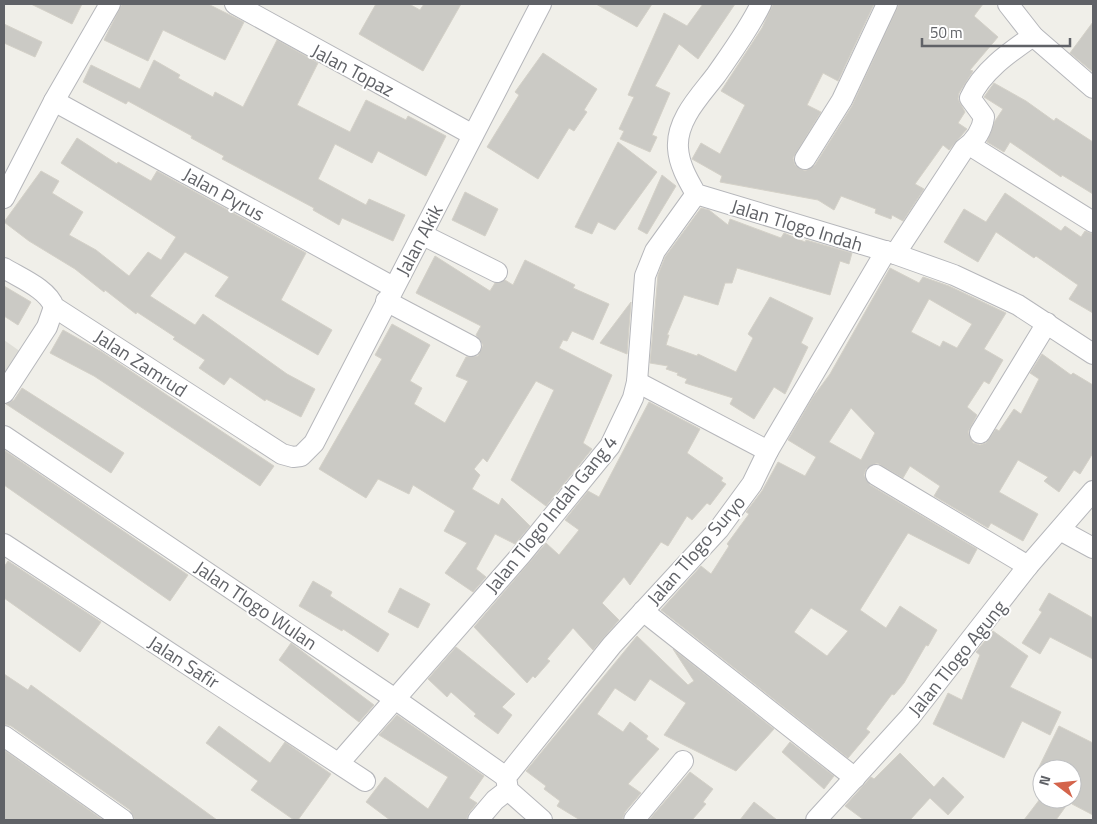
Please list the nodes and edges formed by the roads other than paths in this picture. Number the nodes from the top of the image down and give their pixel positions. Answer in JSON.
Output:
{"nodes":[{"id":1,"x":110,"y":4,"type":"edge"},
{"id":2,"x":235,"y":4,"type":"edge"},
{"id":3,"x":541,"y":4,"type":"edge"},
{"id":4,"x":761,"y":4,"type":"edge"},
{"id":5,"x":887,"y":4,"type":"edge"},
{"id":6,"x":1008,"y":4,"type":"edge"},
{"id":7,"x":1033,"y":36,"type":"junction"},
{"id":8,"x":1093,"y":88,"type":"edge"},
{"id":9,"x":54,"y":101,"type":"junction"},
{"id":10,"x":473,"y":135,"type":"junction"},
{"id":11,"x":971,"y":146,"type":"junction"},
{"id":12,"x":805,"y":159,"type":"dead end"},
{"id":13,"x":696,"y":194,"type":"junction"},
{"id":14,"x":4,"y":198,"type":"edge"},
{"id":15,"x":1093,"y":222,"type":"edge"},
{"id":16,"x":423,"y":235,"type":"junction"},
{"id":17,"x":891,"y":253,"type":"junction"},
{"id":18,"x":4,"y":268,"type":"edge"},
{"id":19,"x":497,"y":272,"type":"dead end"},
{"id":20,"x":390,"y":294,"type":"junction"},
{"id":21,"x":54,"y":308,"type":"junction"},
{"id":22,"x":1046,"y":323,"type":"junction"},
{"id":23,"x":471,"y":346,"type":"dead end"},
{"id":24,"x":1093,"y":354,"type":"edge"},
{"id":25,"x":637,"y":382,"type":"junction"},
{"id":26,"x":4,"y":393,"type":"edge"},
{"id":27,"x":980,"y":433,"type":"dead end"},
{"id":28,"x":4,"y":436,"type":"edge"},
{"id":29,"x":768,"y":451,"type":"junction"},
{"id":30,"x":282,"y":454,"type":"joint"},
{"id":31,"x":876,"y":475,"type":"dead end"},
{"id":32,"x":1093,"y":491,"type":"edge"},
{"id":33,"x":1060,"y":530,"type":"junction"},
{"id":34,"x":4,"y":544,"type":"edge"},
{"id":35,"x":1093,"y":548,"type":"edge"},
{"id":36,"x":1028,"y":566,"type":"junction"},
{"id":37,"x":643,"y":610,"type":"junction"},
{"id":38,"x":395,"y":699,"type":"junction"},
{"id":39,"x":4,"y":736,"type":"edge"},
{"id":40,"x":683,"y":761,"type":"dead end"},
{"id":41,"x":339,"y":764,"type":"junction"},
{"id":42,"x":855,"y":778,"type":"junction"},
{"id":43,"x":365,"y":781,"type":"dead end"},
{"id":44,"x":507,"y":783,"type":"junction"},
{"id":45,"x":123,"y":820,"type":"edge"},
{"id":46,"x":478,"y":820,"type":"edge"},
{"id":47,"x":542,"y":820,"type":"edge"},
{"id":48,"x":634,"y":820,"type":"edge"},
{"id":49,"x":816,"y":820,"type":"edge"}],
"edges":[{"from":1,"to":9,"type":"street"},
{"from":2,"to":10,"type":"street","name":"Jalan Topaz"},
{"from":3,"to":10,"type":"street","name":"Jalan Akik"},
{"from":4,"to":13,"type":"street"},
{"from":5,"to":12,"type":"street"},
{"from":6,"to":7,"type":"street"},
{"from":7,"to":8,"type":"street"},
{"from":7,"to":11,"type":"street","name":"Jalan Tlogo Suryo"},
{"from":9,"to":14,"type":"street"},
{"from":9,"to":20,"type":"street","name":"Jalan Pyrus"},
{"from":10,"to":16,"type":"street","name":"Jalan Akik"},
{"from":11,"to":15,"type":"street"},
{"from":11,"to":17,"type":"street","name":"Jalan Tlogo Suryo"},
{"from":13,"to":17,"type":"street","name":"Jalan Tlogo Indah"},
{"from":13,"to":25,"type":"street","name":"Jalan Tlogo Indah Gang 4"},
{"from":16,"to":19,"type":"street"},
{"from":16,"to":20,"type":"street","name":"Jalan Akik"},
{"from":17,"to":22,"type":"street","name":"Jalan Tlogo Indah"},
{"from":17,"to":29,"type":"street","name":"Jalan Tlogo Suryo"},
{"from":18,"to":21,"type":"street","name":"Jalan Zamrud"},
{"from":20,"to":23,"type":"street","name":"Jalan Pyrus"},
{"from":20,"to":30,"type":"street","name":"Jalan Akik"},
{"from":21,"to":26,"type":"street"},
{"from":21,"to":30,"type":"street","name":"Jalan Zamrud"},
{"from":22,"to":24,"type":"street","name":"Jalan Tlogo Indah"},
{"from":22,"to":27,"type":"street"},
{"from":25,"to":29,"type":"street"},
{"from":25,"to":38,"type":"street","name":"Jalan Tlogo Indah Gang 4"},
{"from":28,"to":38,"type":"street","name":"Jalan Tlogo Wulan"},
{"from":29,"to":37,"type":"street","name":"Jalan Tlogo Suryo"},
{"from":31,"to":36,"type":"street"},
{"from":32,"to":33,"type":"street","name":"Jalan Tlogo Agung"},
{"from":33,"to":35,"type":"street"},
{"from":33,"to":36,"type":"street","name":"Jalan Tlogo Agung"},
{"from":34,"to":41,"type":"street","name":"Jalan Safir"},
{"from":36,"to":42,"type":"street","name":"Jalan Tlogo Agung"},
{"from":37,"to":42,"type":"street"},
{"from":37,"to":44,"type":"street","name":"Jalan Tlogo Suryo"},
{"from":38,"to":41,"type":"street","name":"Jalan Tlogo Indah Gang 4"},
{"from":38,"to":44,"type":"street","name":"Jalan Tlogo Wulan"},
{"from":39,"to":45,"type":"street"},
{"from":40,"to":48,"type":"street"},
{"from":41,"to":43,"type":"street","name":"Jalan Safir"},
{"from":42,"to":49,"type":"street","name":"Jalan Tlogo Agung"},
{"from":44,"to":46,"type":"street","name":"Jalan Tlogo Suryo"},
{"from":44,"to":47,"type":"street"}]}
